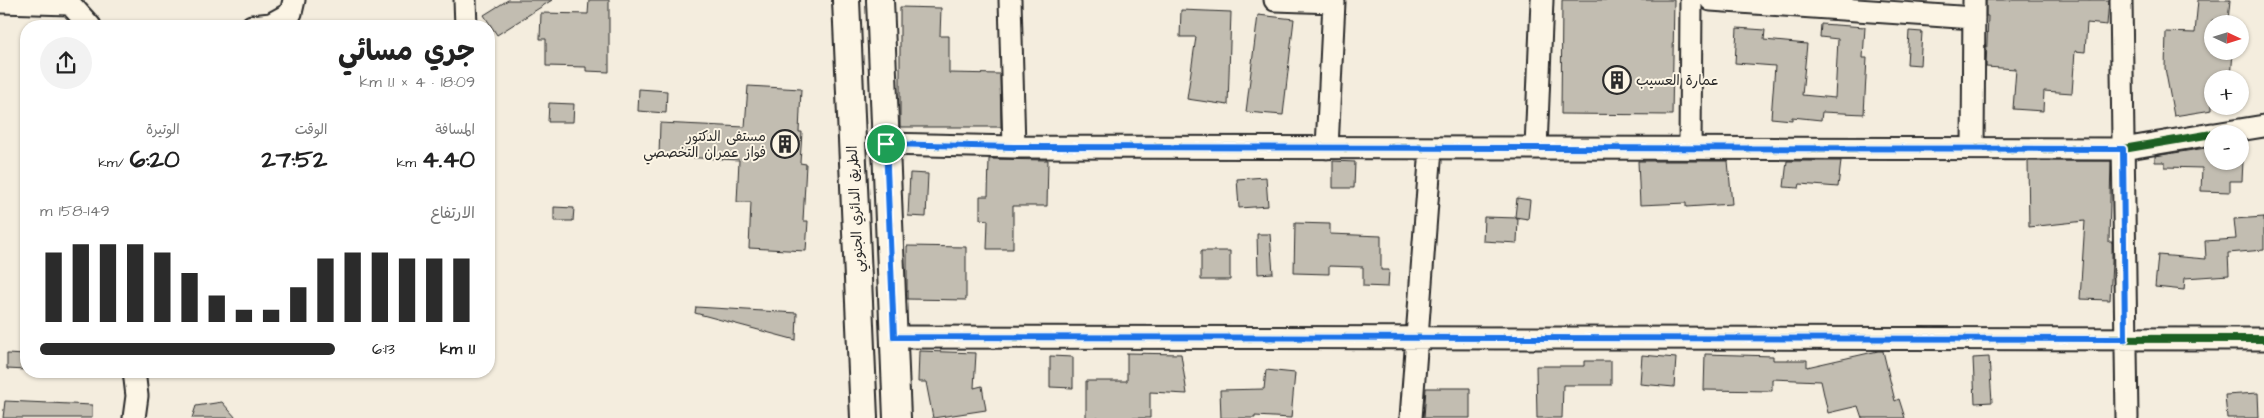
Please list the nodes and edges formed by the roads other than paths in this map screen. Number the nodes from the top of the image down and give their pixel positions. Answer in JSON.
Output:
{"nodes":[{"id":1,"x":466,"y":0,"type":"edge"},
{"id":2,"x":846,"y":0,"type":"edge"},
{"id":3,"x":880,"y":0,"type":"edge"},
{"id":4,"x":1010,"y":0,"type":"edge"},
{"id":5,"x":1275,"y":0,"type":"edge"},
{"id":6,"x":1542,"y":0,"type":"edge"},
{"id":7,"x":1691,"y":0,"type":"edge"},
{"id":8,"x":1712,"y":0,"type":"edge"},
{"id":9,"x":2121,"y":0,"type":"edge"},
{"id":10,"x":1334,"y":1,"type":"edge"},
{"id":11,"x":0,"y":2,"type":"edge"},
{"id":12,"x":1974,"y":9,"type":"edge"},
{"id":13,"x":292,"y":13,"type":"edge"},
{"id":14,"x":85,"y":20,"type":"edge"},
{"id":15,"x":279,"y":20,"type":"edge"},
{"id":16,"x":466,"y":20,"type":"edge"},
{"id":17,"x":2264,"y":126,"type":"edge"},
{"id":18,"x":2249,"y":128,"type":"edge"},
{"id":19,"x":2204,"y":136,"type":"edge"},
{"id":20,"x":886,"y":144,"type":"junction"},
{"id":21,"x":1014,"y":147,"type":"junction"},
{"id":22,"x":1327,"y":148,"type":"junction"},
{"id":23,"x":1431,"y":148,"type":"junction"},
{"id":24,"x":1536,"y":148,"type":"junction"},
{"id":25,"x":1690,"y":148,"type":"junction"},
{"id":26,"x":1973,"y":148,"type":"junction"},
{"id":27,"x":2123,"y":149,"type":"junction"},
{"id":28,"x":894,"y":337,"type":"junction"},
{"id":29,"x":1418,"y":338,"type":"junction"},
{"id":30,"x":2125,"y":339,"type":"junction"},
{"id":31,"x":2264,"y":339,"type":"edge"},
{"id":32,"x":135,"y":378,"type":"edge"},
{"id":33,"x":134,"y":418,"type":"edge"},
{"id":34,"x":864,"y":418,"type":"edge"},
{"id":35,"x":897,"y":418,"type":"edge"},
{"id":36,"x":1411,"y":418,"type":"edge"},
{"id":37,"x":2128,"y":418,"type":"edge"}],
"edges":[{"from":1,"to":16,"type":"street"},
{"from":2,"to":34,"type":"main road","name":"الطريق الدائري الجنوبي"},
{"from":3,"to":20,"type":"main road"},
{"from":4,"to":21,"type":"street"},
{"from":5,"to":10,"type":"street"},
{"from":6,"to":24,"type":"street"},
{"from":7,"to":25,"type":"street"},
{"from":8,"to":12,"type":"street"},
{"from":9,"to":27,"type":"street"},
{"from":10,"to":22,"type":"street"},
{"from":11,"to":14,"type":"street"},
{"from":12,"to":26,"type":"street"},
{"from":13,"to":15,"type":"street"},
{"from":17,"to":18,"type":"street"},
{"from":19,"to":27,"type":"street"},
{"from":20,"to":21,"type":"street"},
{"from":20,"to":28,"type":"main road"},
{"from":21,"to":22,"type":"street"},
{"from":22,"to":23,"type":"street"},
{"from":23,"to":24,"type":"street"},
{"from":23,"to":29,"type":"street"},
{"from":24,"to":25,"type":"street"},
{"from":25,"to":26,"type":"street"},
{"from":26,"to":27,"type":"street"},
{"from":27,"to":30,"type":"street"},
{"from":28,"to":29,"type":"street"},
{"from":28,"to":35,"type":"main road"},
{"from":29,"to":30,"type":"street"},
{"from":29,"to":36,"type":"street"},
{"from":30,"to":31,"type":"street"},
{"from":30,"to":37,"type":"street"},
{"from":32,"to":33,"type":"street"}]}
